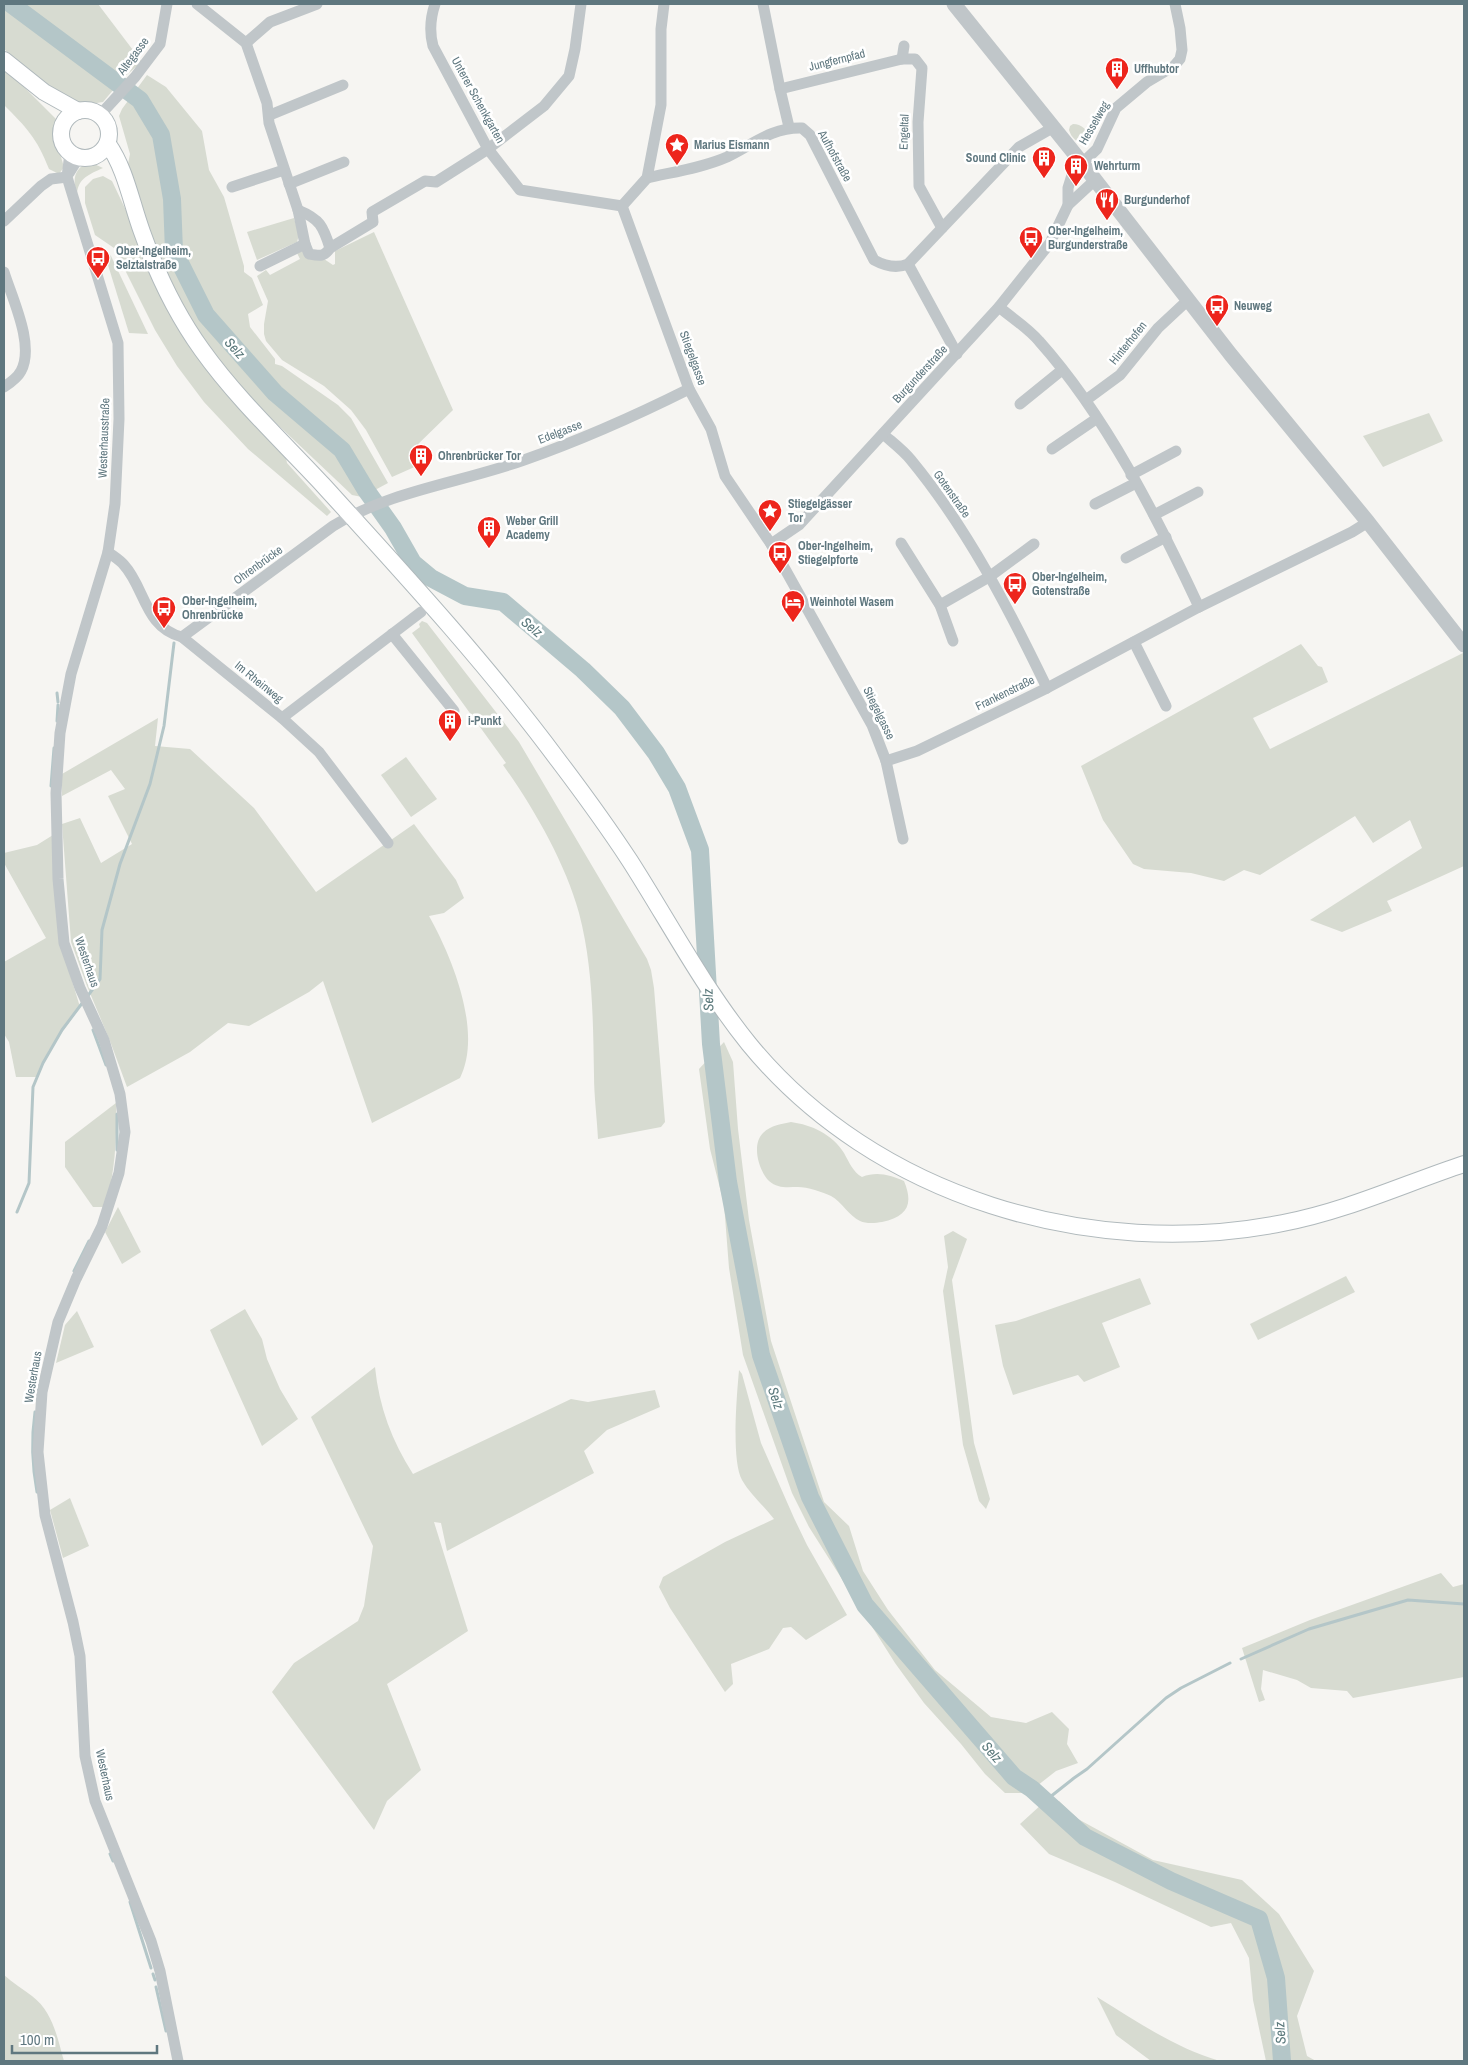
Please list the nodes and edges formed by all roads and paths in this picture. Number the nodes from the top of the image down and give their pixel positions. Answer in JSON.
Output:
{"nodes":[{"id":1,"x":167,"y":4,"type":"edge"},
{"id":2,"x":197,"y":4,"type":"edge"},
{"id":3,"x":318,"y":4,"type":"edge"},
{"id":4,"x":434,"y":4,"type":"edge"},
{"id":5,"x":581,"y":4,"type":"edge"},
{"id":6,"x":664,"y":4,"type":"edge"},
{"id":7,"x":763,"y":4,"type":"edge"},
{"id":8,"x":954,"y":4,"type":"edge"},
{"id":9,"x":1175,"y":4,"type":"edge"},
{"id":10,"x":246,"y":43,"type":"junction"},
{"id":11,"x":904,"y":46,"type":"dead end"},
{"id":12,"x":902,"y":58,"type":"junction"},
{"id":13,"x":4,"y":60,"type":"edge"},
{"id":14,"x":32,"y":83,"type":"junction"},
{"id":15,"x":343,"y":85,"type":"dead end"},
{"id":16,"x":780,"y":89,"type":"junction"},
{"id":17,"x":78,"y":111,"type":"junction"},
{"id":18,"x":100,"y":115,"type":"junction"},
{"id":19,"x":270,"y":115,"type":"junction"},
{"id":20,"x":65,"y":122,"type":"junction"},
{"id":21,"x":1052,"y":126,"type":"junction"},
{"id":22,"x":789,"y":127,"type":"junction"},
{"id":23,"x":108,"y":144,"type":"junction"},
{"id":24,"x":488,"y":148,"type":"junction"},
{"id":25,"x":81,"y":155,"type":"junction"},
{"id":26,"x":344,"y":162,"type":"dead end"},
{"id":27,"x":1082,"y":163,"type":"junction"},
{"id":28,"x":284,"y":170,"type":"junction"},
{"id":29,"x":67,"y":177,"type":"junction"},
{"id":30,"x":647,"y":178,"type":"junction"},
{"id":31,"x":1094,"y":180,"type":"junction"},
{"id":32,"x":289,"y":184,"type":"junction"},
{"id":33,"x":232,"y":187,"type":"dead end"},
{"id":34,"x":1068,"y":205,"type":"junction"},
{"id":35,"x":622,"y":206,"type":"junction"},
{"id":36,"x":298,"y":210,"type":"junction"},
{"id":37,"x":4,"y":221,"type":"edge"},
{"id":38,"x":140,"y":227,"type":"junction"},
{"id":39,"x":942,"y":228,"type":"junction"},
{"id":40,"x":305,"y":244,"type":"junction"},
{"id":41,"x":330,"y":248,"type":"junction"},
{"id":42,"x":908,"y":264,"type":"junction"},
{"id":43,"x":260,"y":266,"type":"dead end"},
{"id":44,"x":4,"y":272,"type":"edge"},
{"id":45,"x":1188,"y":300,"type":"junction"},
{"id":46,"x":999,"y":307,"type":"junction"},
{"id":47,"x":957,"y":354,"type":"junction"},
{"id":48,"x":1062,"y":370,"type":"junction"},
{"id":49,"x":4,"y":387,"type":"edge"},
{"id":50,"x":689,"y":389,"type":"junction"},
{"id":51,"x":1086,"y":400,"type":"junction"},
{"id":52,"x":1020,"y":404,"type":"dead end"},
{"id":53,"x":1096,"y":419,"type":"junction"},
{"id":54,"x":883,"y":434,"type":"junction"},
{"id":55,"x":1052,"y":449,"type":"dead end"},
{"id":56,"x":1176,"y":451,"type":"dead end"},
{"id":57,"x":1134,"y":480,"type":"junction"},
{"id":58,"x":1198,"y":492,"type":"dead end"},
{"id":59,"x":1095,"y":504,"type":"dead end"},
{"id":60,"x":350,"y":515,"type":"junction"},
{"id":61,"x":1154,"y":515,"type":"junction"},
{"id":62,"x":1368,"y":522,"type":"junction"},
{"id":63,"x":1166,"y":537,"type":"junction"},
{"id":64,"x":901,"y":543,"type":"dead end"},
{"id":65,"x":771,"y":544,"type":"junction"},
{"id":66,"x":1034,"y":544,"type":"dead end"},
{"id":67,"x":108,"y":552,"type":"junction"},
{"id":68,"x":1126,"y":558,"type":"dead end"},
{"id":69,"x":989,"y":577,"type":"junction"},
{"id":70,"x":940,"y":605,"type":"junction"},
{"id":71,"x":1199,"y":607,"type":"junction"},
{"id":72,"x":421,"y":612,"type":"dead end"},
{"id":73,"x":392,"y":634,"type":"junction"},
{"id":74,"x":182,"y":637,"type":"junction"},
{"id":75,"x":953,"y":641,"type":"dead end"},
{"id":76,"x":1134,"y":642,"type":"junction"},
{"id":77,"x":1464,"y":645,"type":"edge"},
{"id":78,"x":1047,"y":688,"type":"junction"},
{"id":79,"x":65,"y":702,"type":"joint"},
{"id":80,"x":1166,"y":706,"type":"dead end"},
{"id":81,"x":454,"y":710,"type":"dead end"},
{"id":82,"x":282,"y":718,"type":"junction"},
{"id":83,"x":886,"y":761,"type":"junction"},
{"id":84,"x":903,"y":839,"type":"dead end"},
{"id":85,"x":388,"y":843,"type":"dead end"},
{"id":86,"x":1464,"y":1164,"type":"edge"},
{"id":87,"x":178,"y":2061,"type":"edge"}],
"edges":[{"from":1,"to":18,"type":"street","name":"Altegasse"},
{"from":2,"to":10,"type":"street"},
{"from":3,"to":10,"type":"street"},
{"from":4,"to":24,"type":"street","name":"Unterer Schenkgarten"},
{"from":5,"to":24,"type":"street"},
{"from":6,"to":30,"type":"street"},
{"from":7,"to":16,"type":"street"},
{"from":8,"to":21,"type":"street"},
{"from":9,"to":27,"type":"street","name":"Hesselweg"},
{"from":10,"to":19,"type":"street"},
{"from":11,"to":12,"type":"street"},
{"from":12,"to":16,"type":"street","name":"Jungfernpfad"},
{"from":12,"to":39,"type":"street","name":"Engeltal"},
{"from":13,"to":14,"type":"main road"},
{"from":14,"to":17,"type":"main road"},
{"from":14,"to":20,"type":"main road"},
{"from":15,"to":19,"type":"street"},
{"from":16,"to":22,"type":"street"},
{"from":17,"to":18,"type":"main road"},
{"from":17,"to":20,"type":"main road"},
{"from":18,"to":23,"type":"main road"},
{"from":19,"to":28,"type":"street"},
{"from":20,"to":25,"type":"main road"},
{"from":21,"to":27,"type":"street"},
{"from":21,"to":39,"type":"street"},
{"from":22,"to":30,"type":"street"},
{"from":22,"to":42,"type":"street","name":"Aufhofstraße"},
{"from":23,"to":25,"type":"main road"},
{"from":23,"to":38,"type":"main road"},
{"from":24,"to":35,"type":"street","name":"Unterer Schenkgarten"},
{"from":24,"to":41,"type":"street"},
{"from":25,"to":29,"type":"street"},
{"from":25,"to":38,"type":"main road"},
{"from":26,"to":32,"type":"street"},
{"from":27,"to":31,"type":"street"},
{"from":27,"to":34,"type":"street","name":"Burgunderstraße"},
{"from":28,"to":32,"type":"street"},
{"from":28,"to":33,"type":"street"},
{"from":29,"to":37,"type":"street"},
{"from":29,"to":67,"type":"street","name":"Westerhausstraße"},
{"from":30,"to":35,"type":"street"},
{"from":31,"to":34,"type":"street","name":"Burgunderstraße"},
{"from":31,"to":45,"type":"street"},
{"from":32,"to":36,"type":"street"},
{"from":34,"to":46,"type":"street","name":"Burgunderstraße"},
{"from":35,"to":50,"type":"street","name":"Stiegelgasse"},
{"from":36,"to":40,"type":"street"},
{"from":36,"to":41,"type":"street"},
{"from":38,"to":60,"type":"main road"},
{"from":39,"to":42,"type":"street"},
{"from":40,"to":41,"type":"street"},
{"from":40,"to":43,"type":"street"},
{"from":42,"to":47,"type":"street"},
{"from":44,"to":49,"type":"street"},
{"from":45,"to":51,"type":"street","name":"Hinterhofen"},
{"from":45,"to":62,"type":"street"},
{"from":46,"to":47,"type":"street","name":"Burgunderstraße"},
{"from":46,"to":48,"type":"street"},
{"from":47,"to":54,"type":"street","name":"Burgunderstraße"},
{"from":48,"to":51,"type":"street"},
{"from":48,"to":52,"type":"street"},
{"from":50,"to":60,"type":"street","name":"Edelgasse"},
{"from":50,"to":65,"type":"street","name":"Stiegelgasse"},
{"from":51,"to":53,"type":"street"},
{"from":53,"to":55,"type":"street"},
{"from":53,"to":57,"type":"street"},
{"from":54,"to":65,"type":"street","name":"Burgunderstraße"},
{"from":54,"to":69,"type":"street","name":"Gotenstraße"},
{"from":56,"to":57,"type":"street"},
{"from":57,"to":59,"type":"street"},
{"from":57,"to":61,"type":"street"},
{"from":58,"to":61,"type":"street"},
{"from":60,"to":74,"type":"street","name":"Ohrenbrücke"},
{"from":60,"to":86,"type":"main road"},
{"from":61,"to":63,"type":"street"},
{"from":62,"to":71,"type":"street","name":"Frankenstraße"},
{"from":62,"to":77,"type":"street"},
{"from":63,"to":68,"type":"street"},
{"from":63,"to":71,"type":"street"},
{"from":64,"to":70,"type":"street"},
{"from":65,"to":83,"type":"street","name":"Stiegelgasse"},
{"from":66,"to":69,"type":"street"},
{"from":67,"to":74,"type":"street","name":"Im Rheinweg"},
{"from":67,"to":79,"type":"street","name":"Westerhausstraße"},
{"from":69,"to":70,"type":"street"},
{"from":69,"to":78,"type":"street","name":"Gotenstraße"},
{"from":70,"to":75,"type":"street"},
{"from":71,"to":76,"type":"street","name":"Frankenstraße"},
{"from":72,"to":73,"type":"street"},
{"from":73,"to":81,"type":"street"},
{"from":73,"to":82,"type":"street"},
{"from":74,"to":82,"type":"street","name":"Im Rheinweg"},
{"from":76,"to":78,"type":"street","name":"Frankenstraße"},
{"from":76,"to":80,"type":"street"},
{"from":78,"to":83,"type":"street","name":"Frankenstraße"},
{"from":79,"to":87,"type":"street","name":"Westerhaus"},
{"from":82,"to":85,"type":"street","name":"Im Rheinweg"},
{"from":83,"to":84,"type":"street","name":"Stiegelgasse"}]}
